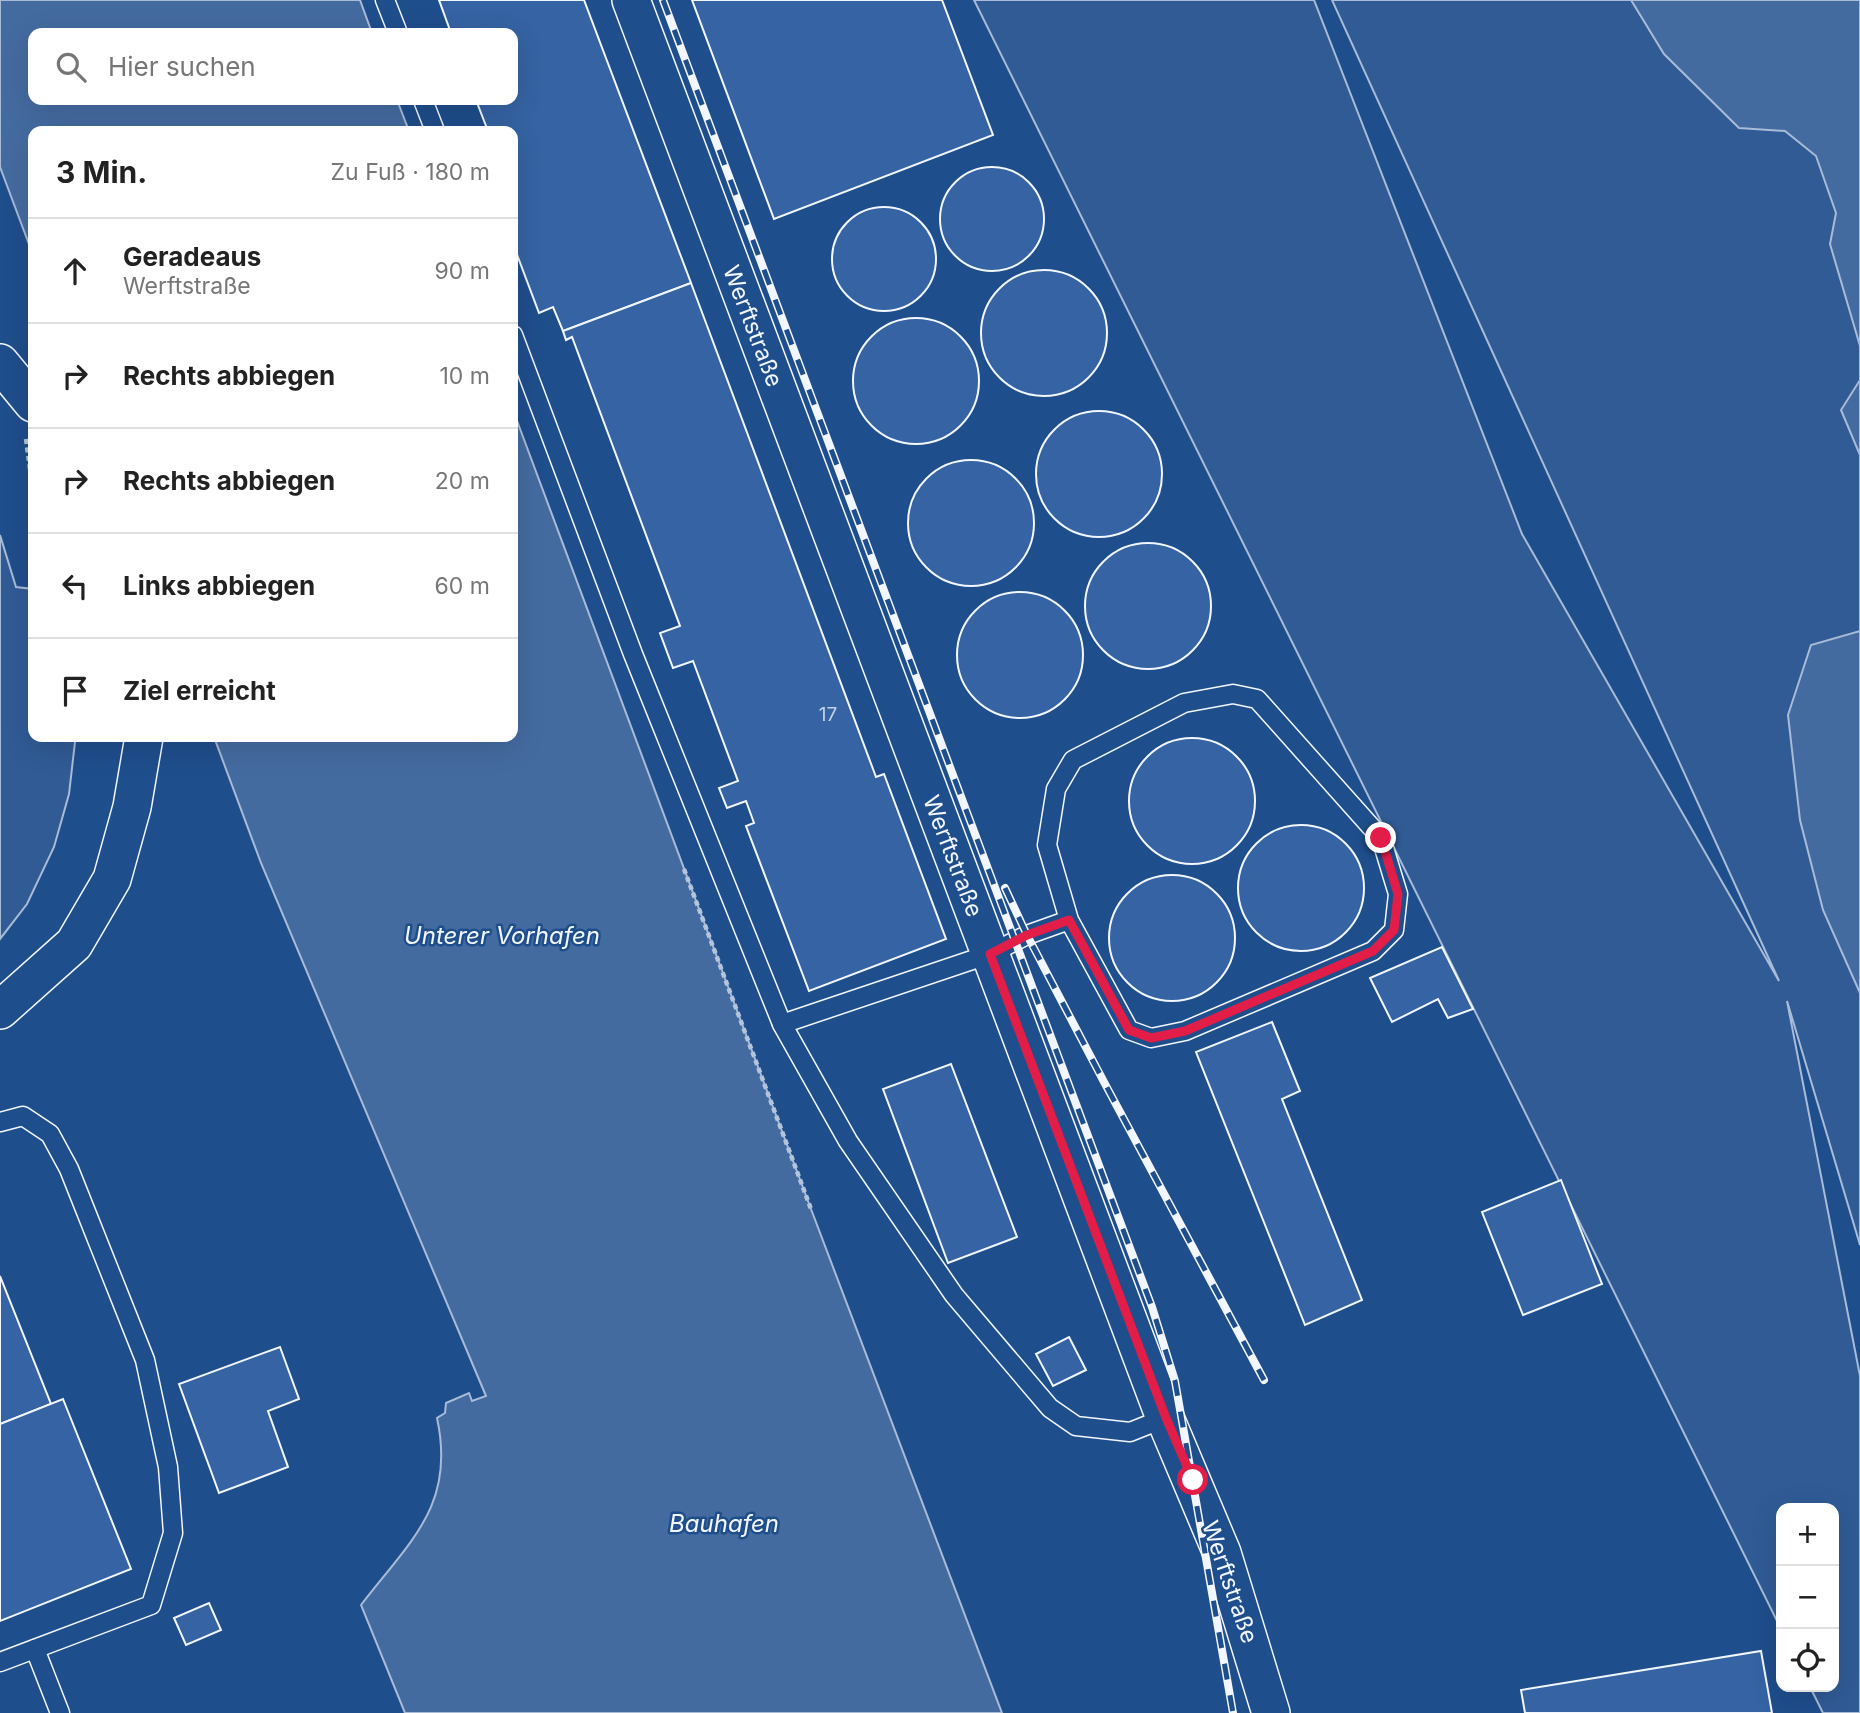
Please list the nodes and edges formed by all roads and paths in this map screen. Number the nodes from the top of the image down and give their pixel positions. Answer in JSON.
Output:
{"nodes":[{"id":1,"x":385,"y":0,"type":"edge"},
{"id":2,"x":631,"y":0,"type":"edge"},
{"id":3,"x":396,"y":28,"type":"edge"},
{"id":4,"x":425,"y":105,"type":"edge"},
{"id":5,"x":433,"y":126,"type":"edge"},
{"id":6,"x":518,"y":348,"type":"edge"},
{"id":7,"x":0,"y":363,"type":"edge"},
{"id":8,"x":28,"y":397,"type":"edge"},
{"id":9,"x":143,"y":742,"type":"edge"},
{"id":10,"x":1069,"y":920,"type":"junction"},
{"id":11,"x":990,"y":954,"type":"junction"},
{"id":12,"x":0,"y":1010,"type":"edge"},
{"id":13,"x":782,"y":1024,"type":"junction"},
{"id":14,"x":0,"y":1122,"type":"edge"},
{"id":15,"x":1166,"y":1418,"type":"junction"},
{"id":16,"x":35,"y":1649,"type":"junction"},
{"id":17,"x":0,"y":1662,"type":"edge"},
{"id":18,"x":60,"y":1713,"type":"edge"},
{"id":19,"x":1271,"y":1713,"type":"edge"}],
"edges":[{"from":1,"to":3,"type":"lane"},
{"from":2,"to":11,"type":"street","name":"Werftstraße"},
{"from":4,"to":5,"type":"lane"},
{"from":6,"to":13,"type":"lane"},
{"from":7,"to":8,"type":"street"},
{"from":9,"to":12,"type":"street"},
{"from":10,"to":10,"type":"lane"},
{"from":10,"to":11,"type":"lane"},
{"from":11,"to":13,"type":"lane"},
{"from":11,"to":15,"type":"street","name":"Werftstraße"},
{"from":13,"to":15,"type":"lane"},
{"from":14,"to":16,"type":"lane"},
{"from":15,"to":19,"type":"street","name":"Werftstraße"},
{"from":16,"to":17,"type":"lane"},
{"from":16,"to":18,"type":"lane"}]}
